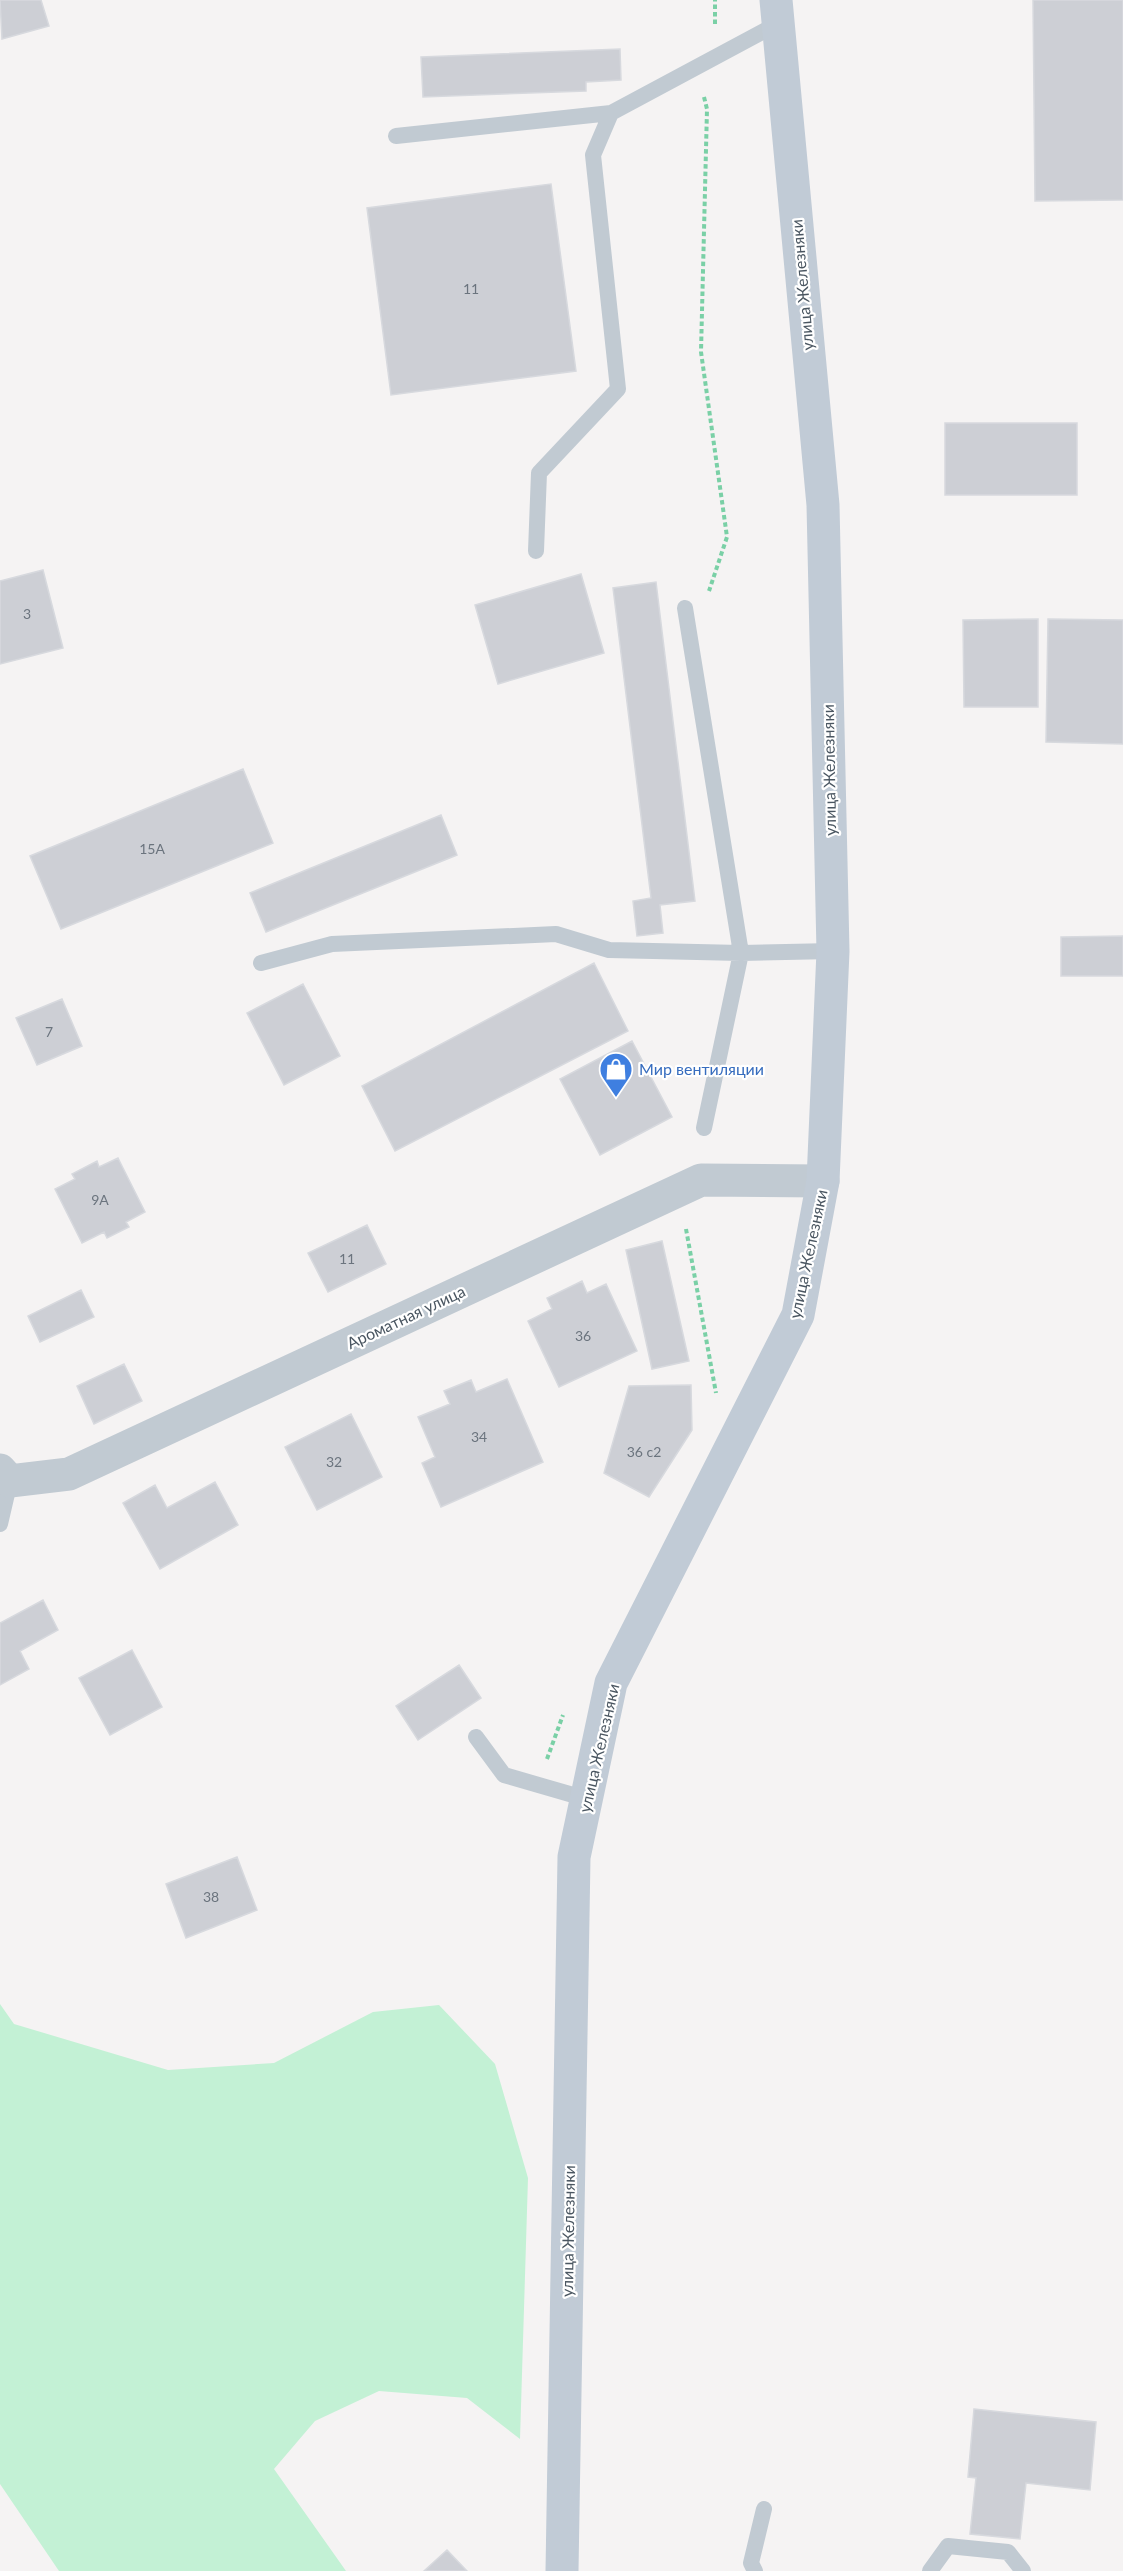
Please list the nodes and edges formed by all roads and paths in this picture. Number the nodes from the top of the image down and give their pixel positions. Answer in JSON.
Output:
{"nodes":[{"id":1,"x":715,"y":0,"type":"edge"},
{"id":2,"x":777,"y":12,"type":"edge"},
{"id":3,"x":698,"y":67,"type":"junction"},
{"id":4,"x":611,"y":113,"type":"junction"},
{"id":5,"x":396,"y":136,"type":"dead end"},
{"id":6,"x":536,"y":551,"type":"dead end"},
{"id":7,"x":685,"y":608,"type":"joint"},
{"id":8,"x":833,"y":951,"type":"junction"},
{"id":9,"x":741,"y":953,"type":"junction"},
{"id":10,"x":261,"y":963,"type":"dead end"},
{"id":11,"x":704,"y":1128,"type":"dead end"},
{"id":12,"x":823,"y":1181,"type":"junction"},
{"id":13,"x":5,"y":1475,"type":"edge"},
{"id":14,"x":0,"y":1524,"type":"edge"},
{"id":15,"x":476,"y":1737,"type":"dead end"},
{"id":16,"x":587,"y":1799,"type":"junction"},
{"id":17,"x":764,"y":2509,"type":"dead end"},
{"id":18,"x":562,"y":2571,"type":"edge"},
{"id":19,"x":755,"y":2571,"type":"edge"},
{"id":20,"x":930,"y":2571,"type":"edge"},
{"id":21,"x":1023,"y":2571,"type":"edge"}],
"edges":[{"from":1,"to":3,"type":"path"},
{"from":2,"to":3,"type":"lane"},
{"from":2,"to":8,"type":"street","name":"улица Железняки"},
{"from":3,"to":4,"type":"lane"},
{"from":3,"to":7,"type":"path"},
{"from":4,"to":5,"type":"lane"},
{"from":4,"to":6,"type":"lane"},
{"from":7,"to":9,"type":"lane"},
{"from":8,"to":9,"type":"lane"},
{"from":8,"to":12,"type":"street","name":"улица Железняки"},
{"from":9,"to":10,"type":"lane"},
{"from":9,"to":11,"type":"lane"},
{"from":12,"to":13,"type":"street","name":"Ароматная улица"},
{"from":12,"to":16,"type":"street","name":"улица Железняки"},
{"from":13,"to":14,"type":"lane"},
{"from":15,"to":16,"type":"lane"},
{"from":16,"to":18,"type":"street","name":"улица Железняки"},
{"from":17,"to":19,"type":"lane"},
{"from":20,"to":21,"type":"lane"}]}
